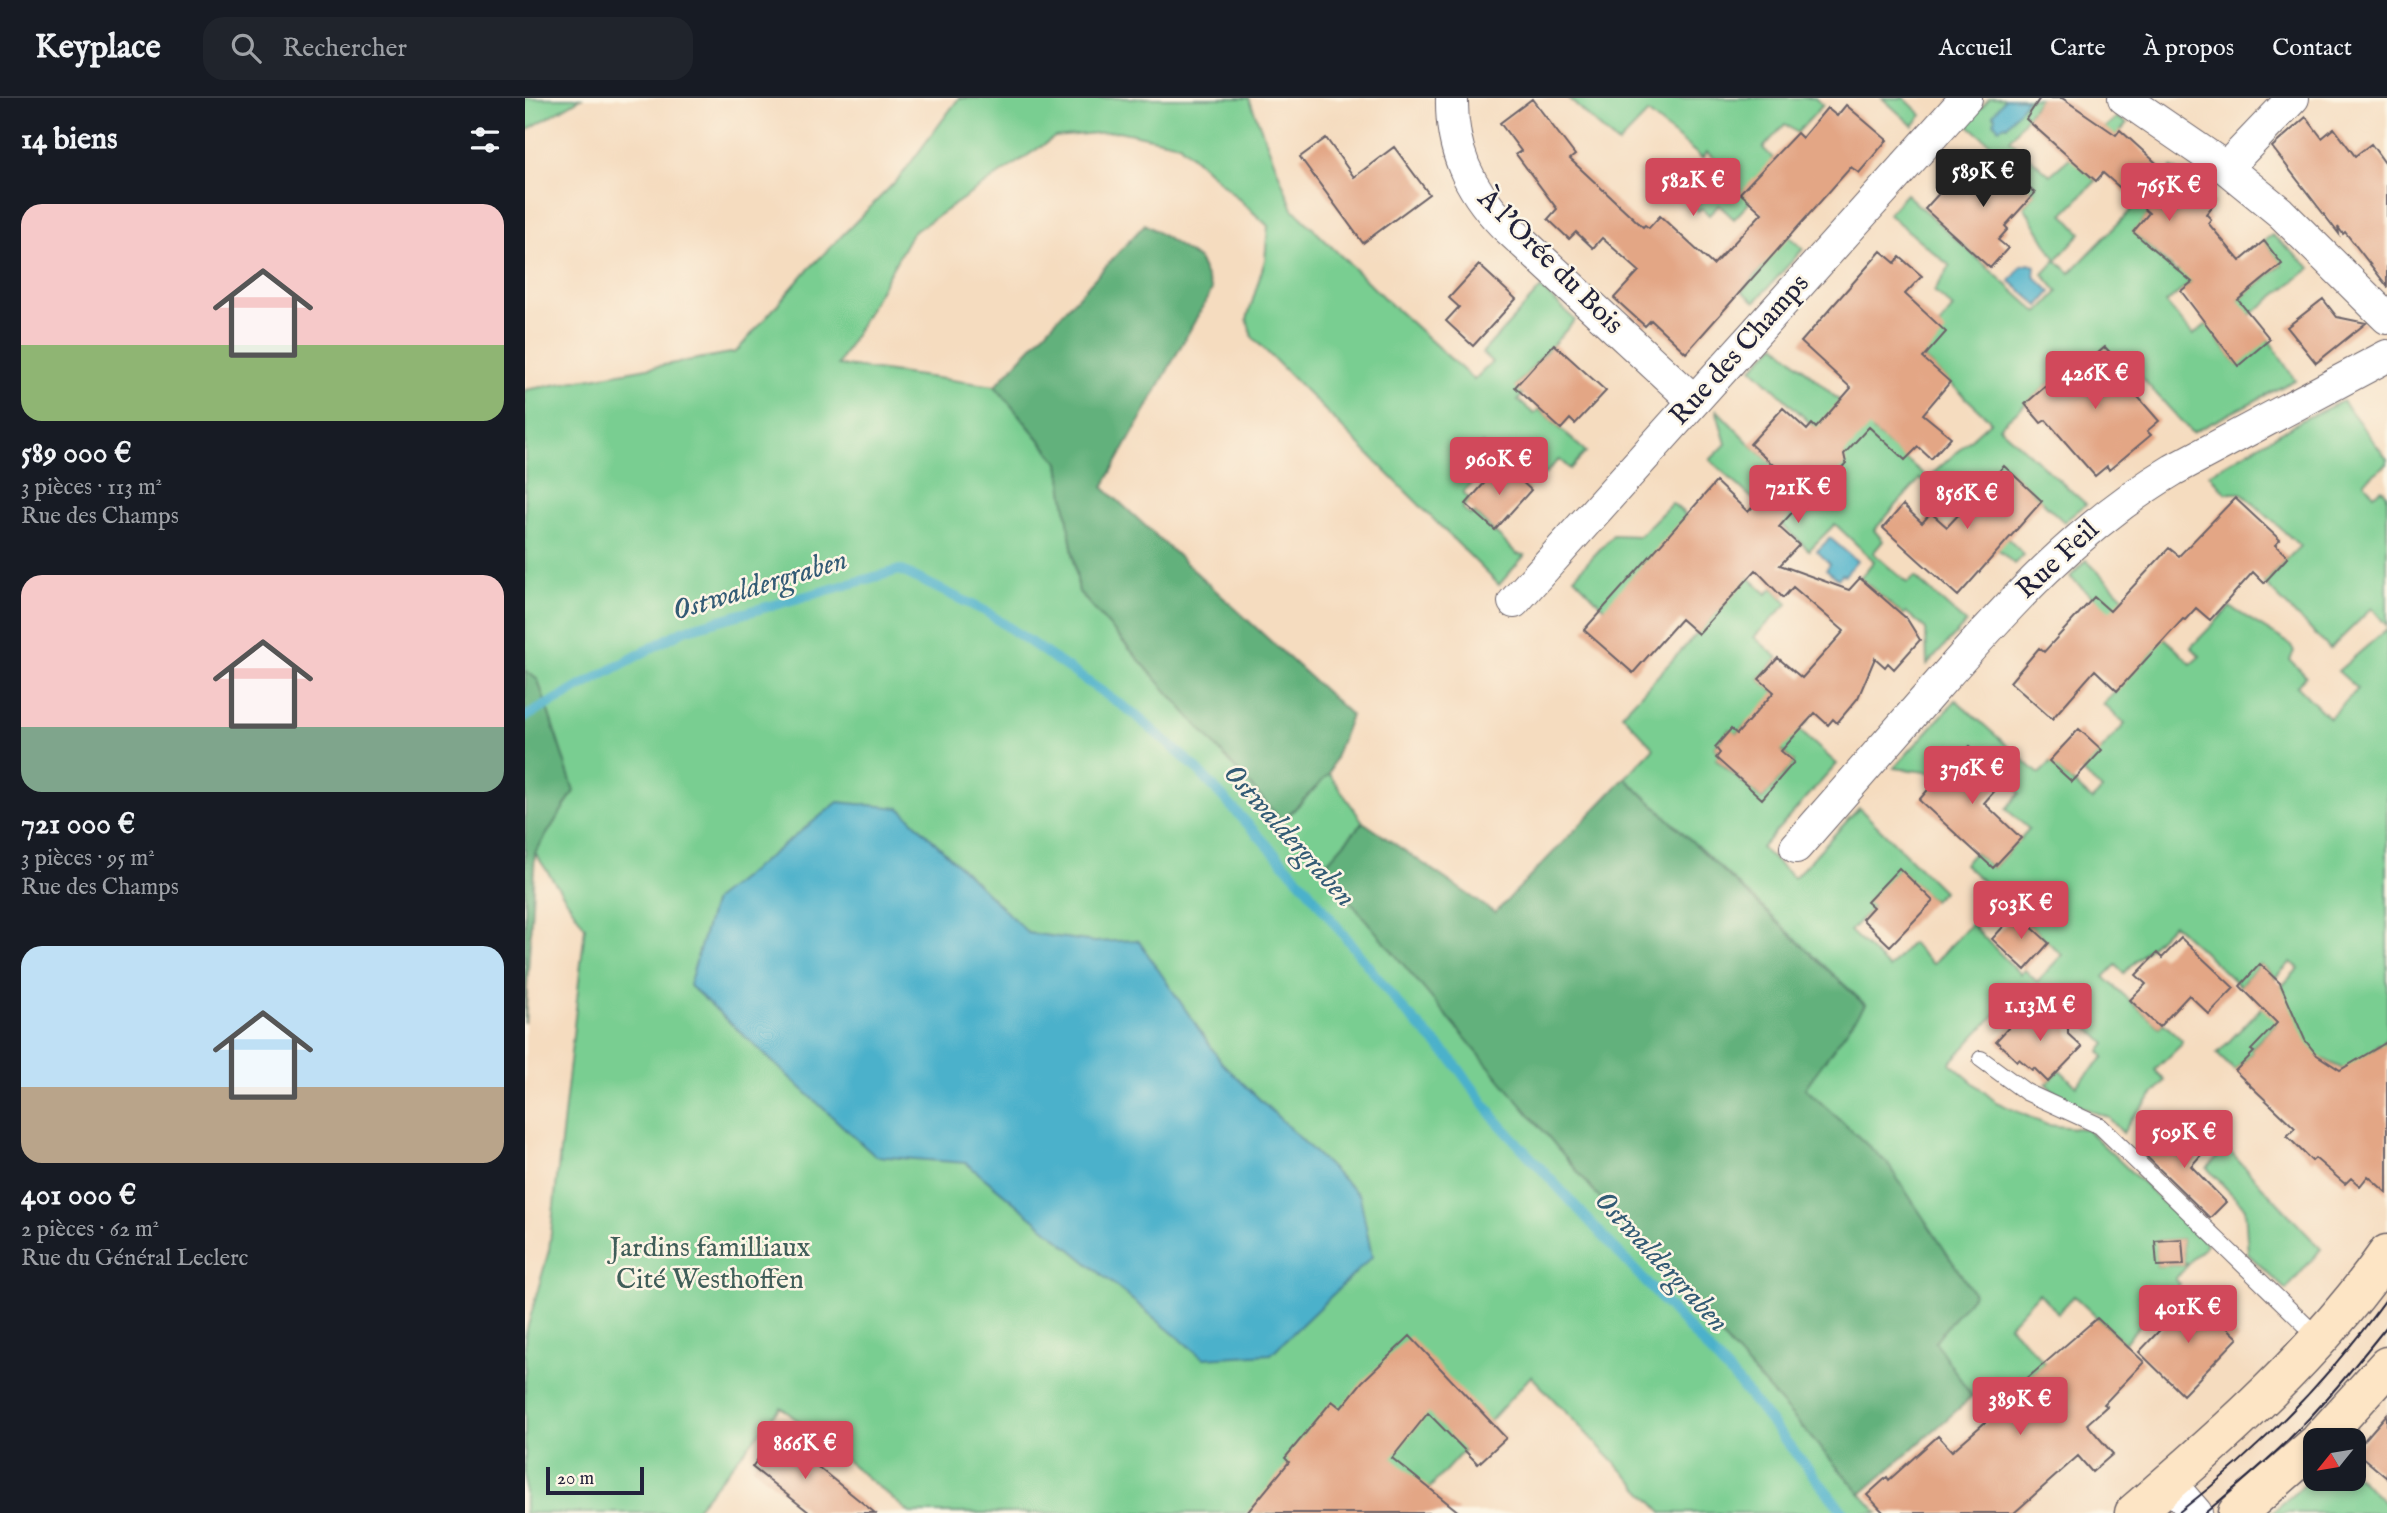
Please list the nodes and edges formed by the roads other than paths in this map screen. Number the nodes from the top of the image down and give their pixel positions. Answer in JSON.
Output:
{"nodes":[{"id":1,"x":1452,"y":98,"type":"edge"},
{"id":2,"x":1966,"y":98,"type":"edge"},
{"id":3,"x":2124,"y":98,"type":"edge"},
{"id":4,"x":2293,"y":98,"type":"edge"},
{"id":5,"x":2226,"y":169,"type":"junction"},
{"id":6,"x":2387,"y":318,"type":"edge"},
{"id":7,"x":2387,"y":356,"type":"edge"},
{"id":8,"x":1694,"y":401,"type":"junction"},
{"id":9,"x":1514,"y":602,"type":"dead end"},
{"id":10,"x":1796,"y":847,"type":"dead end"},
{"id":11,"x":1981,"y":1059,"type":"dead end"},
{"id":12,"x":2387,"y":1254,"type":"edge"},
{"id":13,"x":2320,"y":1339,"type":"junction"},
{"id":14,"x":2387,"y":1366,"type":"edge"},
{"id":15,"x":2331,"y":1428,"type":"edge"},
{"id":16,"x":2303,"y":1455,"type":"edge"},
{"id":17,"x":2170,"y":1483,"type":"junction"},
{"id":18,"x":2134,"y":1513,"type":"edge"},
{"id":19,"x":2196,"y":1513,"type":"edge"},
{"id":20,"x":2237,"y":1513,"type":"edge"}],
"edges":[{"from":1,"to":8,"type":"street","name":"À l'Orée du Bois"},
{"from":2,"to":8,"type":"street","name":"Rue des Champs"},
{"from":3,"to":5,"type":"street"},
{"from":4,"to":5,"type":"street"},
{"from":5,"to":6,"type":"street"},
{"from":7,"to":10,"type":"street","name":"Rue Feil"},
{"from":8,"to":9,"type":"street","name":"Rue des Champs"},
{"from":11,"to":13,"type":"lane"},
{"from":12,"to":13,"type":"main road"},
{"from":13,"to":17,"type":"main road"},
{"from":14,"to":15,"type":"main road"},
{"from":16,"to":20,"type":"main road"},
{"from":17,"to":18,"type":"main road"},
{"from":17,"to":19,"type":"street"}]}
